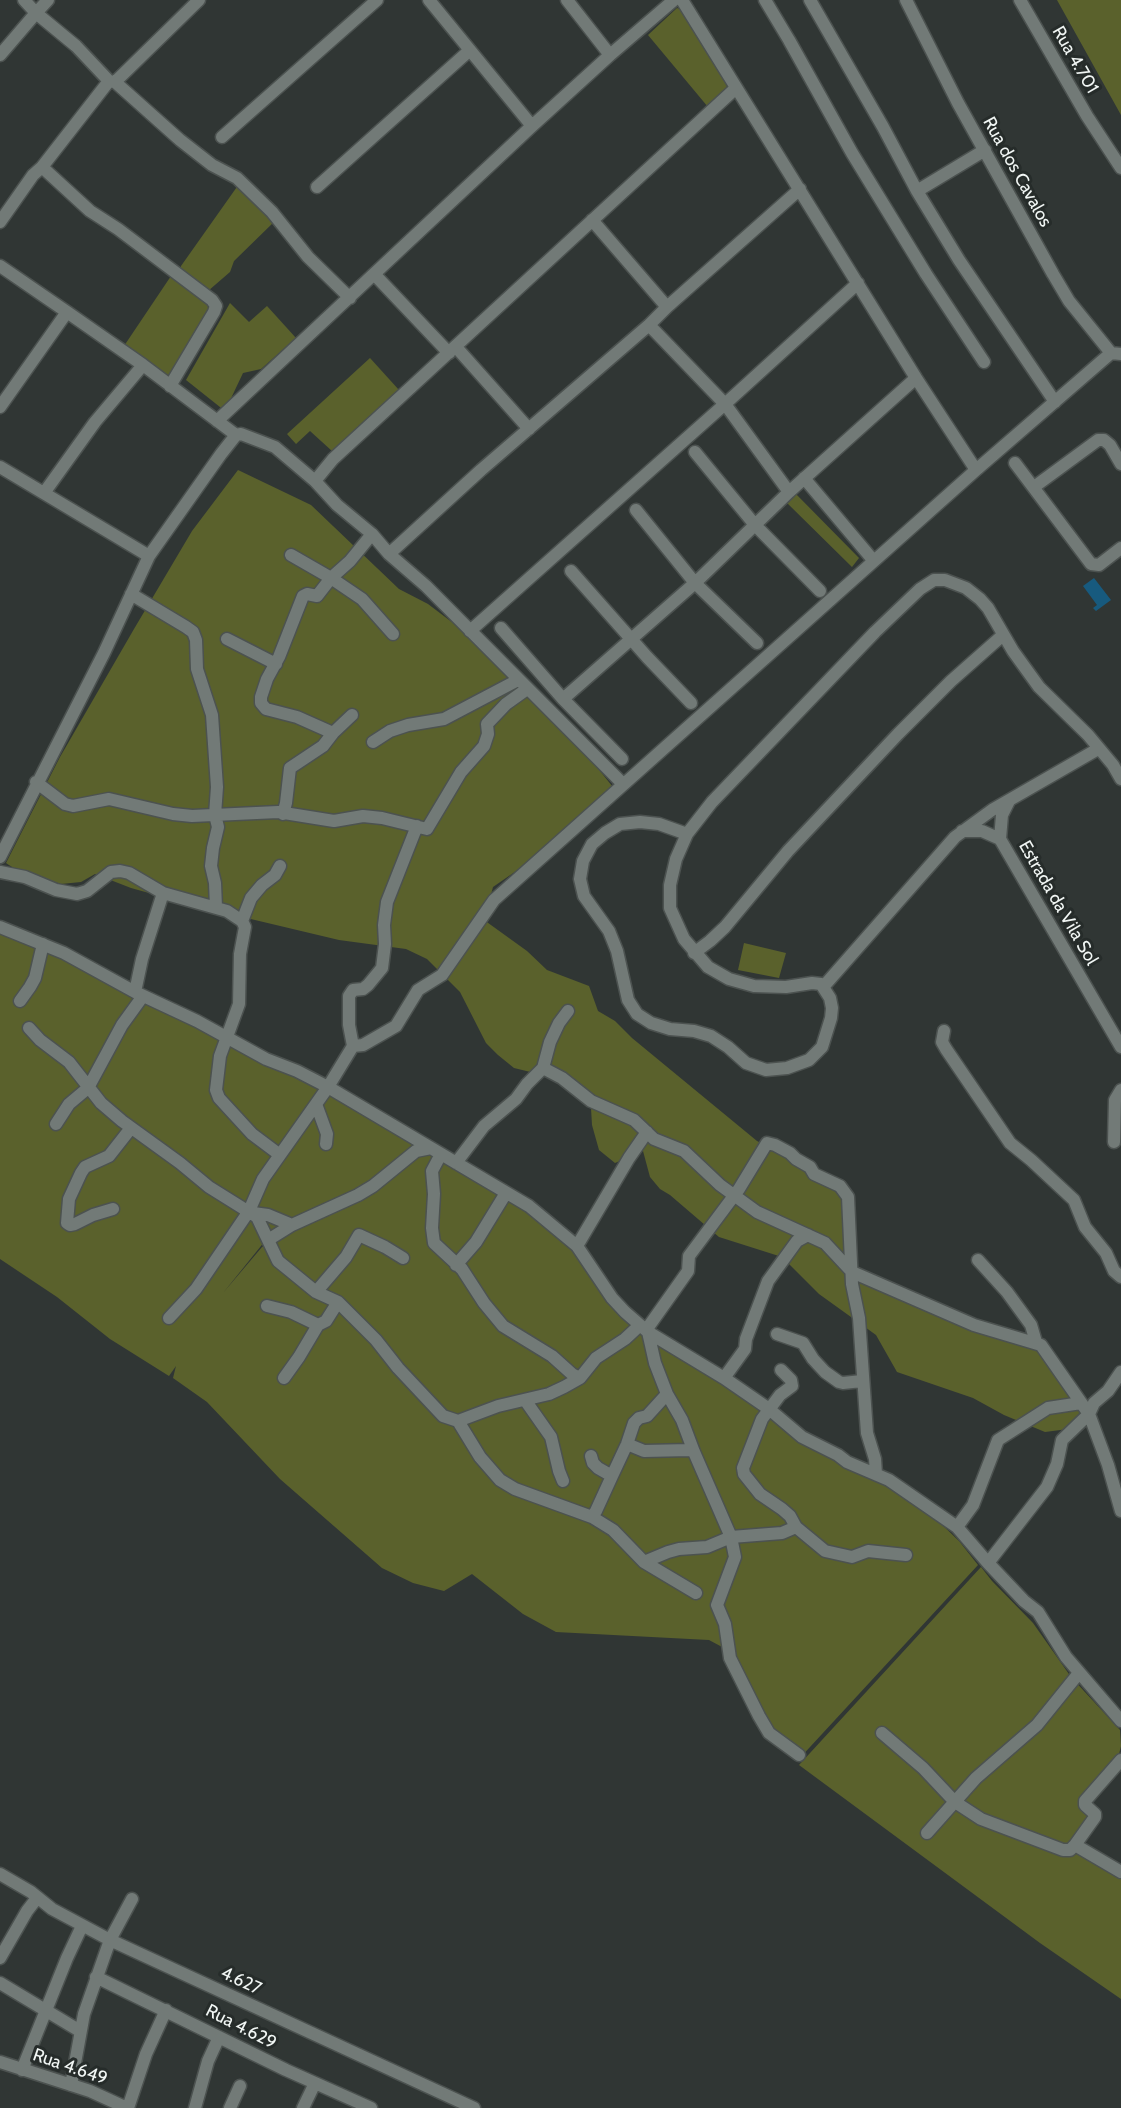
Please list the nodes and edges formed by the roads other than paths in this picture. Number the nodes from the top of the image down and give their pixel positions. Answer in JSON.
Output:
{"nodes":[{"id":1,"x":24,"y":0,"type":"edge"},
{"id":2,"x":48,"y":0,"type":"edge"},
{"id":3,"x":199,"y":0,"type":"edge"},
{"id":4,"x":377,"y":0,"type":"edge"},
{"id":5,"x":429,"y":0,"type":"edge"},
{"id":6,"x":567,"y":0,"type":"edge"},
{"id":7,"x":674,"y":0,"type":"edge"},
{"id":8,"x":682,"y":0,"type":"edge"},
{"id":9,"x":765,"y":0,"type":"edge"},
{"id":10,"x":906,"y":0,"type":"edge"},
{"id":11,"x":1020,"y":0,"type":"edge"},
{"id":12,"x":813,"y":1,"type":"edge"},
{"id":13,"x":36,"y":13,"type":"junction"},
{"id":14,"x":470,"y":50,"type":"junction"},
{"id":15,"x":0,"y":55,"type":"edge"},
{"id":16,"x":610,"y":55,"type":"junction"},
{"id":17,"x":112,"y":82,"type":"junction"},
{"id":18,"x":736,"y":88,"type":"junction"},
{"id":19,"x":532,"y":126,"type":"junction"},
{"id":20,"x":222,"y":137,"type":"dead end"},
{"id":21,"x":985,"y":150,"type":"junction"},
{"id":22,"x":42,"y":167,"type":"junction"},
{"id":23,"x":1121,"y":168,"type":"edge"},
{"id":24,"x":317,"y":187,"type":"dead end"},
{"id":25,"x":800,"y":189,"type":"junction"},
{"id":26,"x":917,"y":191,"type":"junction"},
{"id":27,"x":592,"y":220,"type":"junction"},
{"id":28,"x":0,"y":222,"type":"edge"},
{"id":29,"x":0,"y":266,"type":"edge"},
{"id":30,"x":375,"y":275,"type":"junction"},
{"id":31,"x":858,"y":283,"type":"junction"},
{"id":32,"x":350,"y":298,"type":"junction"},
{"id":33,"x":667,"y":306,"type":"junction"},
{"id":34,"x":66,"y":312,"type":"junction"},
{"id":35,"x":650,"y":325,"type":"junction"},
{"id":36,"x":453,"y":350,"type":"junction"},
{"id":37,"x":1116,"y":354,"type":"edge"},
{"id":38,"x":984,"y":363,"type":"dead end"},
{"id":39,"x":142,"y":365,"type":"junction"},
{"id":40,"x":916,"y":378,"type":"junction"},
{"id":41,"x":170,"y":386,"type":"junction"},
{"id":42,"x":2,"y":402,"type":"edge"},
{"id":43,"x":1055,"y":402,"type":"junction"},
{"id":44,"x":725,"y":404,"type":"junction"},
{"id":45,"x":217,"y":421,"type":"junction"},
{"id":46,"x":529,"y":429,"type":"junction"},
{"id":47,"x":236,"y":435,"type":"junction"},
{"id":48,"x":695,"y":452,"type":"dead end"},
{"id":49,"x":1015,"y":463,"type":"dead end"},
{"id":50,"x":1121,"y":464,"type":"edge"},
{"id":51,"x":0,"y":467,"type":"edge"},
{"id":52,"x":976,"y":470,"type":"junction"},
{"id":53,"x":804,"y":478,"type":"junction"},
{"id":54,"x":315,"y":481,"type":"junction"},
{"id":55,"x":1034,"y":487,"type":"junction"},
{"id":56,"x":789,"y":492,"type":"junction"},
{"id":57,"x":44,"y":493,"type":"junction"},
{"id":58,"x":636,"y":510,"type":"dead end"},
{"id":59,"x":755,"y":525,"type":"junction"},
{"id":60,"x":372,"y":534,"type":"junction"},
{"id":61,"x":1121,"y":548,"type":"edge"},
{"id":62,"x":389,"y":554,"type":"junction"},
{"id":63,"x":291,"y":555,"type":"dead end"},
{"id":64,"x":149,"y":556,"type":"junction"},
{"id":65,"x":873,"y":560,"type":"junction"},
{"id":66,"x":571,"y":571,"type":"dead end"},
{"id":67,"x":331,"y":578,"type":"junction"},
{"id":68,"x":695,"y":583,"type":"junction"},
{"id":69,"x":820,"y":591,"type":"dead end"},
{"id":70,"x":131,"y":594,"type":"junction"},
{"id":71,"x":501,"y":628,"type":"dead end"},
{"id":72,"x":470,"y":630,"type":"junction"},
{"id":73,"x":393,"y":634,"type":"dead end"},
{"id":74,"x":1003,"y":635,"type":"junction"},
{"id":75,"x":227,"y":639,"type":"dead end"},
{"id":76,"x":631,"y":640,"type":"junction"},
{"id":77,"x":757,"y":642,"type":"dead end"},
{"id":78,"x":276,"y":664,"type":"junction"},
{"id":79,"x":522,"y":685,"type":"junction"},
{"id":80,"x":563,"y":699,"type":"junction"},
{"id":81,"x":691,"y":703,"type":"dead end"},
{"id":82,"x":352,"y":715,"type":"dead end"},
{"id":83,"x":333,"y":733,"type":"junction"},
{"id":84,"x":373,"y":742,"type":"dead end"},
{"id":85,"x":1098,"y":748,"type":"junction"},
{"id":86,"x":622,"y":759,"type":"dead end"},
{"id":87,"x":1121,"y":779,"type":"edge"},
{"id":88,"x":36,"y":783,"type":"junction"},
{"id":89,"x":623,"y":784,"type":"junction"},
{"id":90,"x":1010,"y":800,"type":"junction"},
{"id":91,"x":283,"y":814,"type":"junction"},
{"id":92,"x":215,"y":815,"type":"junction"},
{"id":93,"x":417,"y":825,"type":"junction"},
{"id":94,"x":962,"y":831,"type":"junction"},
{"id":95,"x":687,"y":834,"type":"junction"},
{"id":96,"x":1000,"y":839,"type":"junction"},
{"id":97,"x":0,"y":857,"type":"edge"},
{"id":98,"x":280,"y":866,"type":"dead end"},
{"id":99,"x":0,"y":872,"type":"edge"},
{"id":100,"x":163,"y":893,"type":"junction"},
{"id":101,"x":216,"y":907,"type":"junction"},
{"id":102,"x":242,"y":921,"type":"junction"},
{"id":103,"x":0,"y":927,"type":"edge"},
{"id":104,"x":43,"y":944,"type":"junction"},
{"id":105,"x":694,"y":953,"type":"junction"},
{"id":106,"x":824,"y":986,"type":"junction"},
{"id":107,"x":139,"y":994,"type":"junction"},
{"id":108,"x":20,"y":1001,"type":"dead end"},
{"id":109,"x":568,"y":1011,"type":"dead end"},
{"id":110,"x":29,"y":1028,"type":"dead end"},
{"id":111,"x":944,"y":1031,"type":"dead end"},
{"id":112,"x":226,"y":1038,"type":"junction"},
{"id":113,"x":353,"y":1046,"type":"junction"},
{"id":114,"x":1121,"y":1047,"type":"edge"},
{"id":115,"x":543,"y":1068,"type":"junction"},
{"id":116,"x":328,"y":1087,"type":"junction"},
{"id":117,"x":88,"y":1088,"type":"junction"},
{"id":118,"x":1121,"y":1090,"type":"edge"},
{"id":119,"x":316,"y":1104,"type":"junction"},
{"id":120,"x":56,"y":1124,"type":"dead end"},
{"id":121,"x":131,"y":1128,"type":"junction"},
{"id":122,"x":647,"y":1132,"type":"junction"},
{"id":123,"x":1114,"y":1142,"type":"dead end"},
{"id":124,"x":326,"y":1144,"type":"dead end"},
{"id":125,"x":436,"y":1151,"type":"junction"},
{"id":126,"x":280,"y":1155,"type":"junction"},
{"id":127,"x":456,"y":1163,"type":"junction"},
{"id":128,"x":506,"y":1193,"type":"junction"},
{"id":129,"x":733,"y":1195,"type":"junction"},
{"id":130,"x":113,"y":1209,"type":"dead end"},
{"id":131,"x":251,"y":1212,"type":"junction"},
{"id":132,"x":292,"y":1225,"type":"junction"},
{"id":133,"x":808,"y":1235,"type":"junction"},
{"id":134,"x":268,"y":1240,"type":"junction"},
{"id":135,"x":577,"y":1246,"type":"junction"},
{"id":136,"x":403,"y":1258,"type":"dead end"},
{"id":137,"x":978,"y":1260,"type":"dead end"},
{"id":138,"x":456,"y":1265,"type":"junction"},
{"id":139,"x":852,"y":1272,"type":"junction"},
{"id":140,"x":1121,"y":1277,"type":"edge"},
{"id":141,"x":316,"y":1292,"type":"junction"},
{"id":142,"x":338,"y":1302,"type":"junction"},
{"id":143,"x":267,"y":1306,"type":"dead end"},
{"id":144,"x":169,"y":1318,"type":"dead end"},
{"id":145,"x":318,"y":1325,"type":"junction"},
{"id":146,"x":644,"y":1329,"type":"junction"},
{"id":147,"x":777,"y":1334,"type":"dead end"},
{"id":148,"x":1036,"y":1342,"type":"junction"},
{"id":149,"x":781,"y":1370,"type":"dead end"},
{"id":150,"x":1121,"y":1372,"type":"edge"},
{"id":151,"x":284,"y":1378,"type":"dead end"},
{"id":152,"x":580,"y":1378,"type":"junction"},
{"id":153,"x":724,"y":1378,"type":"junction"},
{"id":154,"x":862,"y":1381,"type":"junction"},
{"id":155,"x":1111,"y":1387,"type":"junction"},
{"id":156,"x":667,"y":1394,"type":"junction"},
{"id":157,"x":1121,"y":1396,"type":"edge"},
{"id":158,"x":525,"y":1400,"type":"junction"},
{"id":159,"x":1081,"y":1403,"type":"junction"},
{"id":160,"x":769,"y":1409,"type":"junction"},
{"id":161,"x":1089,"y":1414,"type":"junction"},
{"id":162,"x":458,"y":1421,"type":"junction"},
{"id":163,"x":627,"y":1444,"type":"junction"},
{"id":164,"x":694,"y":1452,"type":"junction"},
{"id":165,"x":591,"y":1456,"type":"dead end"},
{"id":166,"x":876,"y":1474,"type":"junction"},
{"id":167,"x":612,"y":1476,"type":"junction"},
{"id":168,"x":563,"y":1481,"type":"dead end"},
{"id":169,"x":1121,"y":1511,"type":"edge"},
{"id":170,"x":592,"y":1516,"type":"junction"},
{"id":171,"x":796,"y":1527,"type":"junction"},
{"id":172,"x":957,"y":1527,"type":"junction"},
{"id":173,"x":731,"y":1537,"type":"junction"},
{"id":174,"x":906,"y":1555,"type":"dead end"},
{"id":175,"x":644,"y":1562,"type":"junction"},
{"id":176,"x":988,"y":1563,"type":"junction"},
{"id":177,"x":696,"y":1593,"type":"dead end"},
{"id":178,"x":1079,"y":1674,"type":"junction"},
{"id":179,"x":1121,"y":1721,"type":"edge"},
{"id":180,"x":882,"y":1733,"type":"dead end"},
{"id":181,"x":799,"y":1755,"type":"dead end"},
{"id":182,"x":1121,"y":1761,"type":"edge"},
{"id":183,"x":955,"y":1802,"type":"junction"},
{"id":184,"x":927,"y":1833,"type":"dead end"},
{"id":185,"x":1075,"y":1845,"type":"junction"},
{"id":186,"x":1121,"y":1872,"type":"edge"},
{"id":187,"x":0,"y":1874,"type":"edge"},
{"id":188,"x":37,"y":1898,"type":"junction"},
{"id":189,"x":132,"y":1899,"type":"dead end"},
{"id":190,"x":82,"y":1926,"type":"junction"},
{"id":191,"x":110,"y":1940,"type":"junction"},
{"id":192,"x":0,"y":1958,"type":"edge"},
{"id":193,"x":96,"y":1977,"type":"junction"},
{"id":194,"x":0,"y":1983,"type":"edge"},
{"id":195,"x":166,"y":2010,"type":"junction"},
{"id":196,"x":45,"y":2012,"type":"junction"},
{"id":197,"x":80,"y":2031,"type":"junction"},
{"id":198,"x":219,"y":2037,"type":"junction"},
{"id":199,"x":0,"y":2062,"type":"edge"},
{"id":200,"x":22,"y":2070,"type":"junction"},
{"id":201,"x":315,"y":2083,"type":"junction"},
{"id":202,"x":71,"y":2085,"type":"junction"},
{"id":203,"x":240,"y":2086,"type":"dead end"},
{"id":204,"x":128,"y":2108,"type":"edge"},
{"id":205,"x":195,"y":2108,"type":"edge"},
{"id":206,"x":230,"y":2108,"type":"edge"},
{"id":207,"x":303,"y":2108,"type":"edge"},
{"id":208,"x":371,"y":2108,"type":"edge"},
{"id":209,"x":474,"y":2108,"type":"edge"}],
"edges":[{"from":1,"to":13,"type":"street"},
{"from":2,"to":13,"type":"street"},
{"from":3,"to":17,"type":"street"},
{"from":4,"to":20,"type":"street"},
{"from":5,"to":14,"type":"street"},
{"from":6,"to":16,"type":"street"},
{"from":7,"to":16,"type":"street"},
{"from":8,"to":18,"type":"street"},
{"from":9,"to":38,"type":"street"},
{"from":10,"to":21,"type":"street","name":"Rua dos Cavalos"},
{"from":11,"to":23,"type":"street","name":"Rua 4.701"},
{"from":12,"to":26,"type":"street"},
{"from":13,"to":15,"type":"street"},
{"from":13,"to":17,"type":"street"},
{"from":14,"to":19,"type":"street"},
{"from":14,"to":24,"type":"street"},
{"from":16,"to":19,"type":"street"},
{"from":17,"to":22,"type":"street"},
{"from":17,"to":32,"type":"street"},
{"from":18,"to":25,"type":"street"},
{"from":18,"to":27,"type":"street"},
{"from":19,"to":30,"type":"street"},
{"from":21,"to":26,"type":"street"},
{"from":21,"to":37,"type":"street","name":"Rua dos Cavalos"},
{"from":22,"to":28,"type":"street"},
{"from":22,"to":41,"type":"street"},
{"from":25,"to":31,"type":"street"},
{"from":25,"to":33,"type":"street"},
{"from":26,"to":43,"type":"street"},
{"from":27,"to":33,"type":"street"},
{"from":27,"to":36,"type":"street"},
{"from":29,"to":34,"type":"street"},
{"from":30,"to":32,"type":"street"},
{"from":30,"to":36,"type":"street"},
{"from":31,"to":40,"type":"street"},
{"from":31,"to":44,"type":"street"},
{"from":32,"to":45,"type":"street"},
{"from":33,"to":35,"type":"street"},
{"from":34,"to":39,"type":"street"},
{"from":34,"to":42,"type":"street"},
{"from":35,"to":44,"type":"street"},
{"from":35,"to":46,"type":"street"},
{"from":36,"to":46,"type":"street"},
{"from":36,"to":54,"type":"street"},
{"from":37,"to":43,"type":"street"},
{"from":39,"to":41,"type":"street"},
{"from":39,"to":57,"type":"street"},
{"from":40,"to":52,"type":"street"},
{"from":40,"to":53,"type":"street"},
{"from":41,"to":45,"type":"street"},
{"from":43,"to":52,"type":"street"},
{"from":44,"to":56,"type":"street"},
{"from":44,"to":72,"type":"street"},
{"from":45,"to":47,"type":"street"},
{"from":46,"to":62,"type":"street"},
{"from":47,"to":54,"type":"street"},
{"from":47,"to":64,"type":"street"},
{"from":48,"to":59,"type":"street"},
{"from":49,"to":55,"type":"street"},
{"from":50,"to":55,"type":"street"},
{"from":51,"to":57,"type":"street"},
{"from":52,"to":65,"type":"street"},
{"from":53,"to":56,"type":"street"},
{"from":53,"to":65,"type":"street"},
{"from":54,"to":60,"type":"street"},
{"from":55,"to":61,"type":"street"},
{"from":56,"to":59,"type":"street"},
{"from":57,"to":64,"type":"street"},
{"from":58,"to":68,"type":"street"},
{"from":59,"to":68,"type":"street"},
{"from":59,"to":69,"type":"street"},
{"from":60,"to":62,"type":"street"},
{"from":60,"to":67,"type":"street"},
{"from":62,"to":72,"type":"street"},
{"from":63,"to":67,"type":"street"},
{"from":64,"to":70,"type":"street"},
{"from":65,"to":89,"type":"street"},
{"from":66,"to":76,"type":"street"},
{"from":67,"to":73,"type":"street"},
{"from":67,"to":78,"type":"street"},
{"from":68,"to":76,"type":"street"},
{"from":68,"to":77,"type":"street"},
{"from":70,"to":88,"type":"street"},
{"from":70,"to":92,"type":"street"},
{"from":71,"to":80,"type":"street"},
{"from":72,"to":79,"type":"street"},
{"from":74,"to":85,"type":"street"},
{"from":74,"to":95,"type":"street"},
{"from":74,"to":105,"type":"street"},
{"from":75,"to":78,"type":"street"},
{"from":76,"to":80,"type":"street"},
{"from":76,"to":81,"type":"street"},
{"from":78,"to":83,"type":"street"},
{"from":79,"to":84,"type":"street"},
{"from":79,"to":89,"type":"street"},
{"from":79,"to":93,"type":"street"},
{"from":80,"to":86,"type":"street"},
{"from":82,"to":83,"type":"street"},
{"from":83,"to":91,"type":"street"},
{"from":85,"to":87,"type":"street"},
{"from":85,"to":90,"type":"street"},
{"from":88,"to":92,"type":"street"},
{"from":88,"to":97,"type":"street"},
{"from":89,"to":113,"type":"street"},
{"from":90,"to":94,"type":"street"},
{"from":90,"to":96,"type":"street","name":"Estrada da Vila Sol"},
{"from":91,"to":92,"type":"street"},
{"from":91,"to":93,"type":"street"},
{"from":92,"to":101,"type":"street"},
{"from":93,"to":113,"type":"street"},
{"from":94,"to":96,"type":"street","name":"Estrada da Vila Sol"},
{"from":94,"to":106,"type":"street"},
{"from":95,"to":105,"type":"street"},
{"from":95,"to":106,"type":"street"},
{"from":96,"to":114,"type":"street","name":"Estrada da Vila Sol"},
{"from":98,"to":102,"type":"street"},
{"from":99,"to":100,"type":"street"},
{"from":100,"to":101,"type":"street"},
{"from":100,"to":107,"type":"street"},
{"from":101,"to":102,"type":"street"},
{"from":102,"to":112,"type":"street"},
{"from":103,"to":104,"type":"street"},
{"from":104,"to":107,"type":"street"},
{"from":104,"to":108,"type":"street"},
{"from":105,"to":106,"type":"street"},
{"from":107,"to":112,"type":"street"},
{"from":107,"to":117,"type":"street"},
{"from":109,"to":115,"type":"street"},
{"from":110,"to":117,"type":"street"},
{"from":111,"to":140,"type":"street"},
{"from":112,"to":116,"type":"street"},
{"from":112,"to":126,"type":"street"},
{"from":113,"to":116,"type":"street"},
{"from":115,"to":122,"type":"street"},
{"from":115,"to":127,"type":"street"},
{"from":116,"to":119,"type":"street"},
{"from":116,"to":125,"type":"street"},
{"from":117,"to":120,"type":"street"},
{"from":117,"to":121,"type":"street"},
{"from":118,"to":123,"type":"street"},
{"from":119,"to":124,"type":"street"},
{"from":119,"to":126,"type":"street"},
{"from":121,"to":130,"type":"street"},
{"from":121,"to":131,"type":"street"},
{"from":122,"to":129,"type":"street"},
{"from":122,"to":135,"type":"street"},
{"from":125,"to":127,"type":"street"},
{"from":125,"to":132,"type":"street"},
{"from":125,"to":138,"type":"street"},
{"from":126,"to":131,"type":"street"},
{"from":127,"to":128,"type":"street"},
{"from":128,"to":135,"type":"street"},
{"from":128,"to":138,"type":"street"},
{"from":129,"to":133,"type":"street"},
{"from":129,"to":139,"type":"street"},
{"from":129,"to":146,"type":"street"},
{"from":131,"to":132,"type":"street"},
{"from":131,"to":134,"type":"street"},
{"from":131,"to":144,"type":"street"},
{"from":132,"to":134,"type":"street"},
{"from":133,"to":139,"type":"street"},
{"from":133,"to":153,"type":"street"},
{"from":134,"to":141,"type":"street"},
{"from":135,"to":146,"type":"street"},
{"from":136,"to":141,"type":"street"},
{"from":137,"to":148,"type":"street"},
{"from":138,"to":152,"type":"street"},
{"from":139,"to":148,"type":"street"},
{"from":139,"to":154,"type":"street"},
{"from":141,"to":142,"type":"street"},
{"from":142,"to":145,"type":"street"},
{"from":142,"to":162,"type":"street"},
{"from":143,"to":145,"type":"street"},
{"from":145,"to":151,"type":"street"},
{"from":146,"to":152,"type":"street"},
{"from":146,"to":153,"type":"street"},
{"from":146,"to":156,"type":"street"},
{"from":147,"to":154,"type":"street"},
{"from":148,"to":159,"type":"street"},
{"from":149,"to":160,"type":"street"},
{"from":150,"to":155,"type":"street"},
{"from":152,"to":158,"type":"street"},
{"from":153,"to":160,"type":"street"},
{"from":154,"to":166,"type":"street"},
{"from":155,"to":157,"type":"street"},
{"from":155,"to":161,"type":"street"},
{"from":156,"to":163,"type":"street"},
{"from":156,"to":164,"type":"street"},
{"from":158,"to":162,"type":"street"},
{"from":158,"to":168,"type":"street"},
{"from":159,"to":161,"type":"street"},
{"from":159,"to":172,"type":"street"},
{"from":160,"to":166,"type":"street"},
{"from":160,"to":171,"type":"street"},
{"from":161,"to":169,"type":"street"},
{"from":161,"to":176,"type":"street"},
{"from":162,"to":170,"type":"street"},
{"from":163,"to":164,"type":"street"},
{"from":163,"to":167,"type":"street"},
{"from":164,"to":173,"type":"street"},
{"from":165,"to":167,"type":"street"},
{"from":166,"to":172,"type":"street"},
{"from":167,"to":170,"type":"street"},
{"from":170,"to":175,"type":"street"},
{"from":171,"to":173,"type":"street"},
{"from":171,"to":174,"type":"street"},
{"from":172,"to":176,"type":"street"},
{"from":173,"to":175,"type":"street"},
{"from":173,"to":181,"type":"street"},
{"from":175,"to":177,"type":"street"},
{"from":176,"to":178,"type":"street"},
{"from":178,"to":179,"type":"street"},
{"from":178,"to":183,"type":"street"},
{"from":180,"to":183,"type":"street"},
{"from":182,"to":185,"type":"street"},
{"from":183,"to":184,"type":"street"},
{"from":183,"to":185,"type":"street"},
{"from":185,"to":186,"type":"street"},
{"from":187,"to":188,"type":"street","name":"4.627"},
{"from":188,"to":190,"type":"street","name":"4.627"},
{"from":188,"to":192,"type":"street"},
{"from":189,"to":191,"type":"street"},
{"from":190,"to":191,"type":"street","name":"4.627"},
{"from":190,"to":196,"type":"street"},
{"from":191,"to":193,"type":"street"},
{"from":191,"to":209,"type":"street","name":"4.627"},
{"from":193,"to":195,"type":"street","name":"Rua 4.629"},
{"from":193,"to":197,"type":"street"},
{"from":194,"to":196,"type":"street"},
{"from":195,"to":198,"type":"street","name":"Rua 4.629"},
{"from":195,"to":204,"type":"street"},
{"from":196,"to":197,"type":"street"},
{"from":196,"to":200,"type":"street"},
{"from":197,"to":202,"type":"street"},
{"from":198,"to":201,"type":"street","name":"Rua 4.629"},
{"from":198,"to":205,"type":"street"},
{"from":199,"to":200,"type":"street","name":"Rua 4.649"},
{"from":200,"to":202,"type":"street","name":"Rua 4.649"},
{"from":201,"to":207,"type":"street"},
{"from":201,"to":208,"type":"street","name":"Rua 4.629"},
{"from":202,"to":204,"type":"street","name":"Rua 4.649"},
{"from":203,"to":206,"type":"street"}]}
